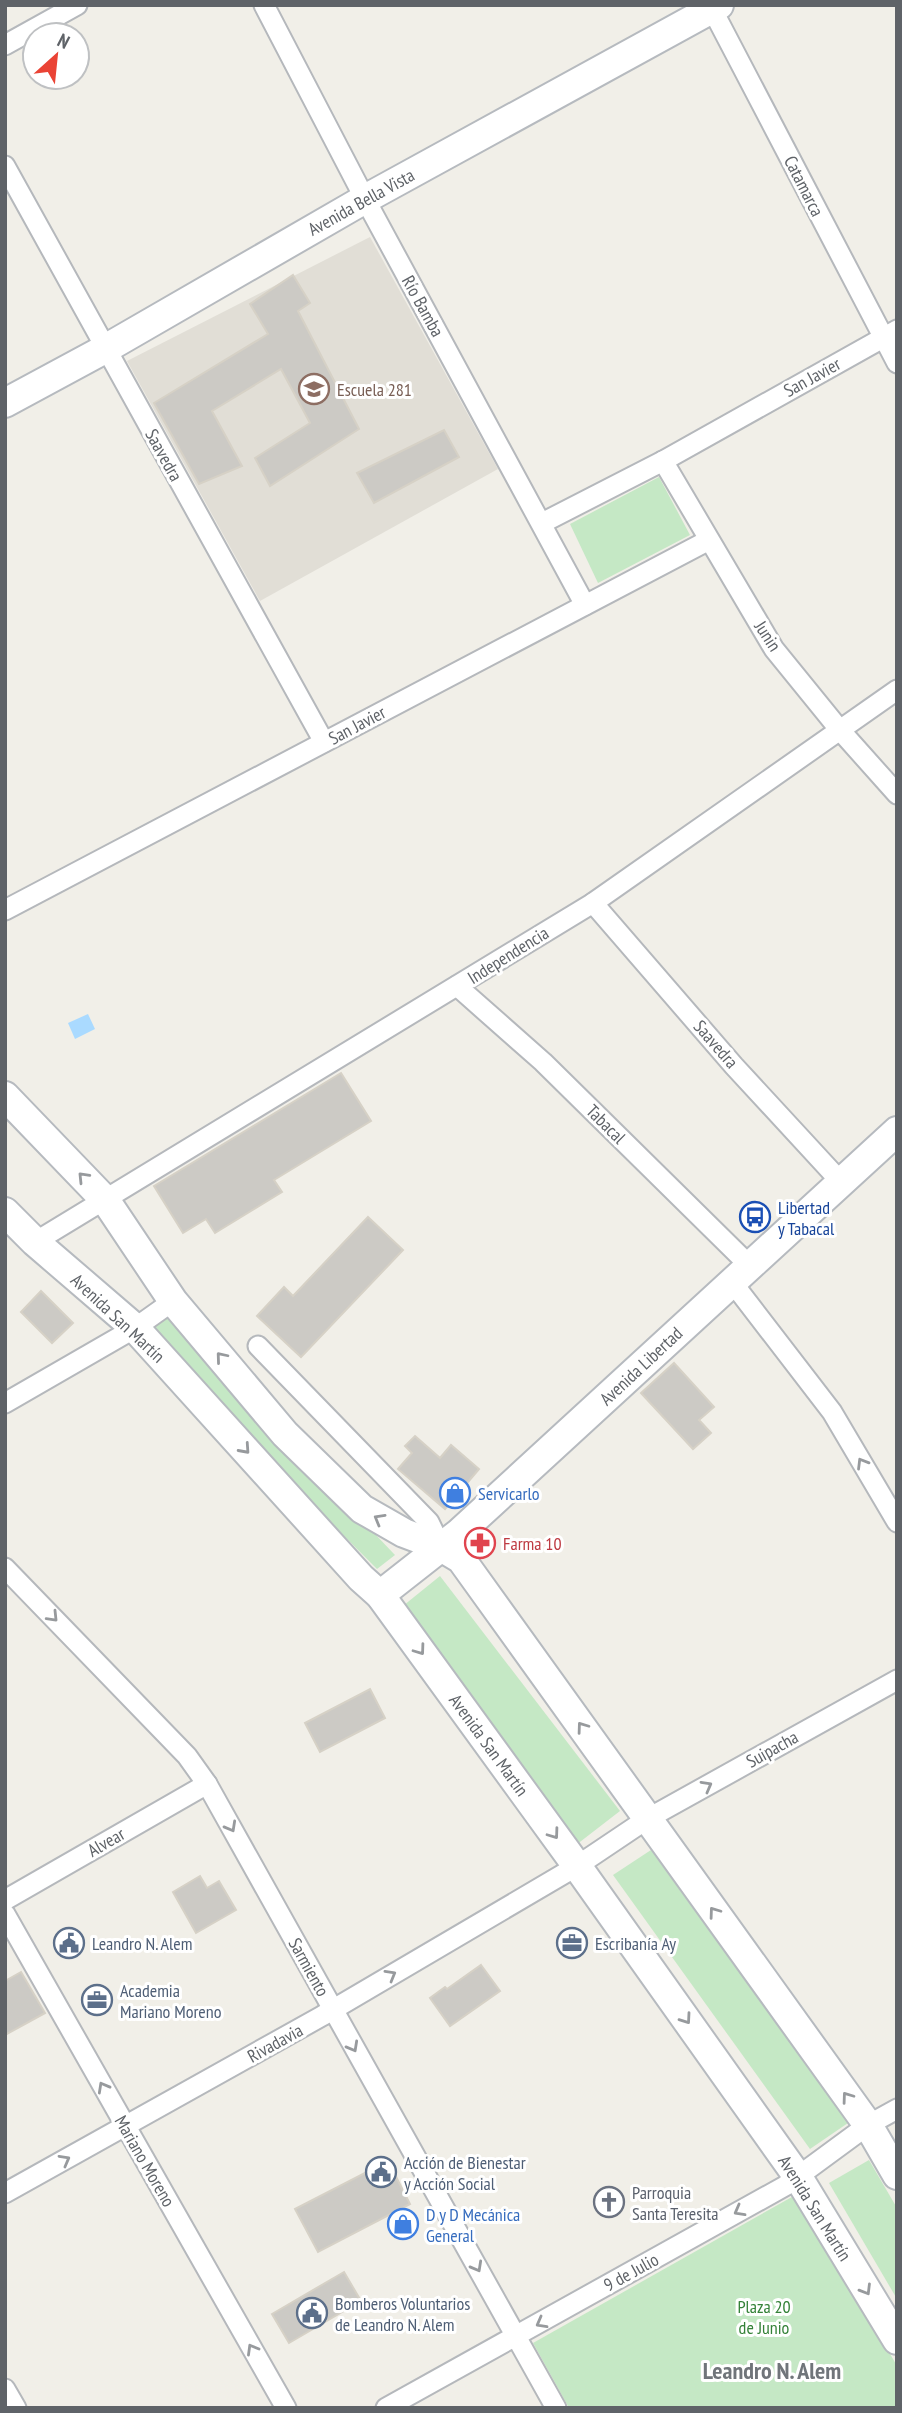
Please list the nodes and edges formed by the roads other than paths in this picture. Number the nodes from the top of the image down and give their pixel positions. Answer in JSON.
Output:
{"nodes":[{"id":1,"x":77,"y":5,"type":"edge"},
{"id":2,"x":264,"y":5,"type":"edge"},
{"id":3,"x":715,"y":7,"type":"edge"},
{"id":4,"x":5,"y":45,"type":"edge"},
{"id":5,"x":5,"y":166,"type":"edge"},
{"id":6,"x":365,"y":199,"type":"junction"},
{"id":7,"x":890,"y":334,"type":"edge"},
{"id":8,"x":105,"y":349,"type":"junction"},
{"id":9,"x":897,"y":363,"type":"edge"},
{"id":10,"x":5,"y":403,"type":"edge"},
{"id":11,"x":663,"y":461,"type":"junction"},
{"id":12,"x":542,"y":523,"type":"junction"},
{"id":13,"x":709,"y":540,"type":"junction"},
{"id":14,"x":585,"y":605,"type":"junction"},
{"id":15,"x":897,"y":690,"type":"edge"},
{"id":16,"x":839,"y":729,"type":"junction"},
{"id":17,"x":324,"y":742,"type":"junction"},
{"id":18,"x":897,"y":794,"type":"edge"},
{"id":19,"x":593,"y":903,"type":"junction"},
{"id":20,"x":5,"y":910,"type":"edge"},
{"id":21,"x":457,"y":986,"type":"junction"},
{"id":22,"x":5,"y":1096,"type":"edge"},
{"id":23,"x":897,"y":1131,"type":"edge"},
{"id":24,"x":841,"y":1182,"type":"junction"},
{"id":25,"x":106,"y":1201,"type":"junction"},
{"id":26,"x":5,"y":1212,"type":"edge"},
{"id":27,"x":35,"y":1242,"type":"junction"},
{"id":28,"x":741,"y":1274,"type":"junction"},
{"id":29,"x":173,"y":1301,"type":"junction"},
{"id":30,"x":135,"y":1328,"type":"junction"},
{"id":31,"x":258,"y":1346,"type":"dead end"},
{"id":32,"x":5,"y":1403,"type":"edge"},
{"id":33,"x":897,"y":1522,"type":"edge"},
{"id":34,"x":441,"y":1547,"type":"junction"},
{"id":35,"x":5,"y":1568,"type":"edge"},
{"id":36,"x":380,"y":1595,"type":"junction"},
{"id":37,"x":897,"y":1680,"type":"edge"},
{"id":38,"x":207,"y":1784,"type":"junction"},
{"id":39,"x":647,"y":1819,"type":"junction"},
{"id":40,"x":577,"y":1866,"type":"junction"},
{"id":41,"x":5,"y":1900,"type":"edge"},
{"id":42,"x":5,"y":1914,"type":"edge"},
{"id":43,"x":332,"y":2010,"type":"junction"},
{"id":44,"x":897,"y":2109,"type":"edge"},
{"id":45,"x":868,"y":2125,"type":"junction"},
{"id":46,"x":125,"y":2126,"type":"junction"},
{"id":47,"x":897,"y":2175,"type":"edge"},
{"id":48,"x":797,"y":2176,"type":"junction"},
{"id":49,"x":5,"y":2193,"type":"edge"},
{"id":50,"x":517,"y":2337,"type":"junction"},
{"id":51,"x":897,"y":2340,"type":"edge"},
{"id":52,"x":5,"y":2389,"type":"edge"},
{"id":53,"x":16,"y":2408,"type":"edge"},
{"id":54,"x":286,"y":2408,"type":"edge"},
{"id":55,"x":386,"y":2408,"type":"edge"},
{"id":56,"x":556,"y":2408,"type":"edge"}],
"edges":[{"from":1,"to":4,"type":"street"},
{"from":2,"to":6,"type":"street","name":"Río Bamba"},
{"from":3,"to":6,"type":"main road","name":"Avenida Bella Vista"},
{"from":3,"to":7,"type":"street","name":"Catamarca"},
{"from":5,"to":8,"type":"street","name":"Saavedra"},
{"from":6,"to":8,"type":"main road","name":"Avenida Bella Vista"},
{"from":6,"to":12,"type":"street","name":"Río Bamba"},
{"from":7,"to":9,"type":"street","name":"Catamarca"},
{"from":7,"to":11,"type":"street","name":"San Javier"},
{"from":8,"to":10,"type":"main road","name":"Avenida Bella Vista"},
{"from":8,"to":17,"type":"street","name":"Saavedra"},
{"from":11,"to":12,"type":"street","name":"San Javier"},
{"from":11,"to":13,"type":"street","name":"Junin"},
{"from":12,"to":14,"type":"street","name":"Río Bamba"},
{"from":13,"to":14,"type":"street","name":"San Javier"},
{"from":13,"to":16,"type":"street","name":"Junin"},
{"from":14,"to":17,"type":"street","name":"San Javier"},
{"from":15,"to":16,"type":"street","name":"Independencia"},
{"from":16,"to":18,"type":"street","name":"Junin"},
{"from":16,"to":19,"type":"street","name":"Independencia"},
{"from":17,"to":20,"type":"street","name":"San Javier"},
{"from":19,"to":21,"type":"street","name":"Independencia"},
{"from":19,"to":24,"type":"street","name":"Saavedra"},
{"from":21,"to":25,"type":"street","name":"Independencia"},
{"from":21,"to":28,"type":"street","name":"Tabacal"},
{"from":25,"to":22,"type":"main road","one_way":true},
{"from":23,"to":24,"type":"main road","name":"Avenida Libertad"},
{"from":24,"to":28,"type":"main road","name":"Avenida Libertad"},
{"from":25,"to":27,"type":"street","name":"Independencia"},
{"from":25,"to":29,"type":"main road"},
{"from":26,"to":27,"type":"main road","name":"Avenida San Martín"},
{"from":27,"to":30,"type":"main road","name":"Avenida San Martín"},
{"from":33,"to":28,"type":"street","one_way":true},
{"from":28,"to":34,"type":"main road","name":"Avenida Libertad"},
{"from":29,"to":30,"type":"street"},
{"from":34,"to":29,"type":"main road","one_way":true},
{"from":30,"to":32,"type":"street"},
{"from":30,"to":36,"type":"main road","name":"Avenida San Martín","one_way":true},
{"from":31,"to":34,"type":"street"},
{"from":34,"to":36,"type":"main road","name":"Avenida Libertad"},
{"from":39,"to":34,"type":"main road","one_way":true},
{"from":35,"to":38,"type":"street","name":"Sarmiento","one_way":true},
{"from":36,"to":40,"type":"main road","name":"Avenida San Martín","one_way":true},
{"from":39,"to":37,"type":"street","name":"Suipacha","one_way":true},
{"from":38,"to":41,"type":"street","name":"Alvear"},
{"from":38,"to":43,"type":"street","name":"Sarmiento","one_way":true},
{"from":39,"to":40,"type":"street","name":"Suipacha"},
{"from":45,"to":39,"type":"main road","one_way":true},
{"from":43,"to":40,"type":"street","name":"Rivadavia","one_way":true},
{"from":40,"to":48,"type":"main road","name":"Avenida San Martín","one_way":true},
{"from":46,"to":42,"type":"street","name":"Mariano Moreno","one_way":true},
{"from":43,"to":46,"type":"street","name":"Rivadavia"},
{"from":43,"to":50,"type":"street","name":"Sarmiento","one_way":true},
{"from":44,"to":45,"type":"street","name":"9 de Julio"},
{"from":45,"to":47,"type":"main road"},
{"from":45,"to":48,"type":"street","name":"9 de Julio"},
{"from":49,"to":46,"type":"street","name":"Rivadavia","one_way":true},
{"from":54,"to":46,"type":"street","name":"Mariano Moreno","one_way":true},
{"from":48,"to":50,"type":"street","name":"9 de Julio","one_way":true},
{"from":48,"to":51,"type":"main road","name":"Avenida San Martín","one_way":true},
{"from":50,"to":55,"type":"street","name":"9 de Julio"},
{"from":50,"to":56,"type":"street","name":"Sarmiento"},
{"from":52,"to":53,"type":"street"}]}
